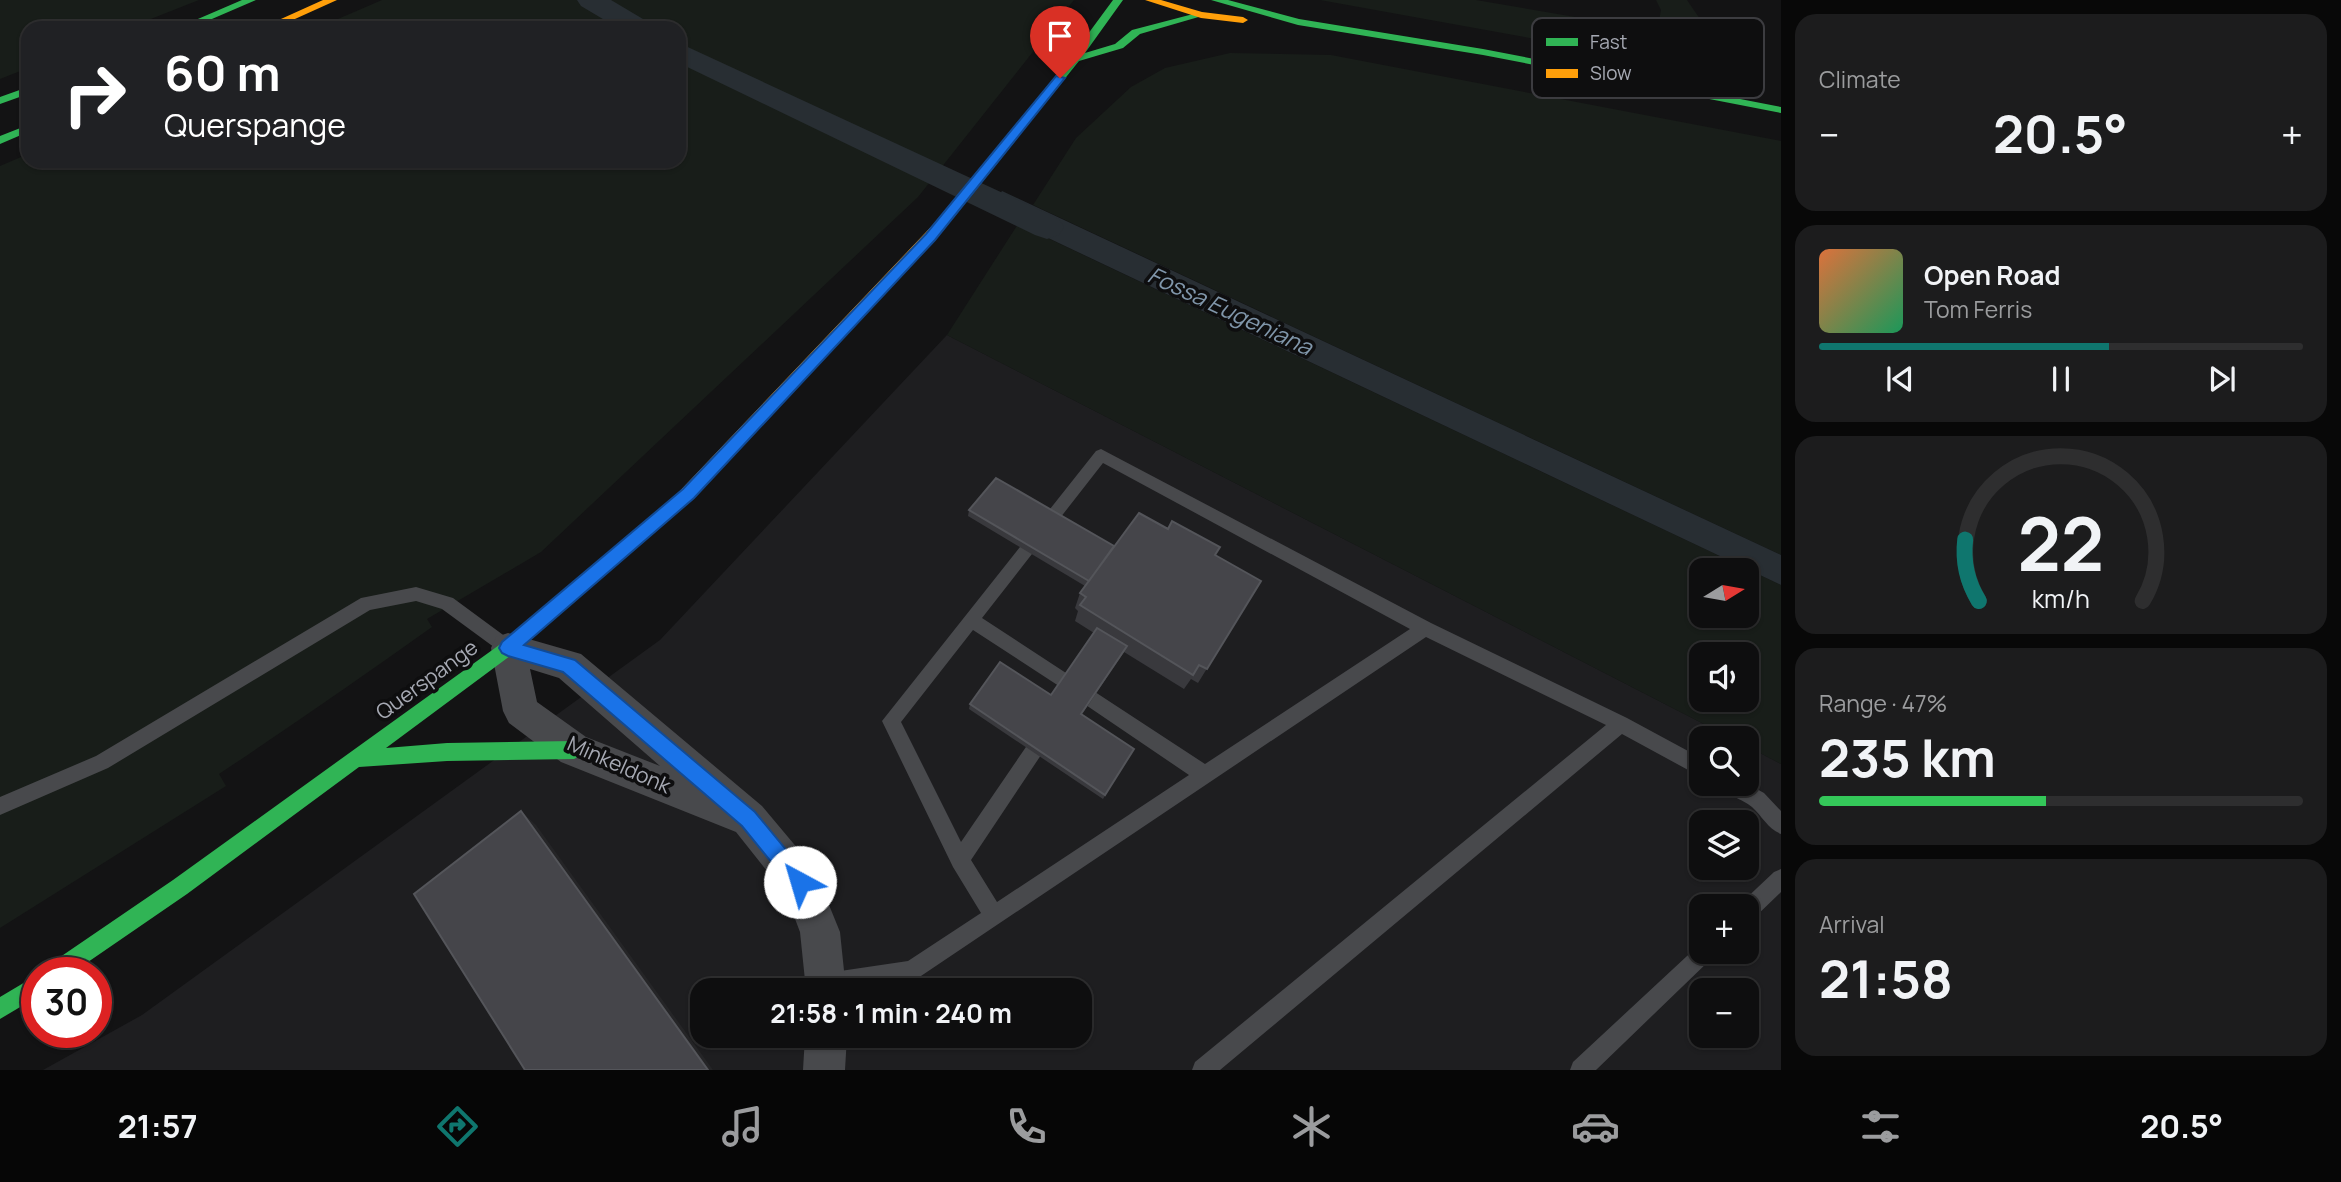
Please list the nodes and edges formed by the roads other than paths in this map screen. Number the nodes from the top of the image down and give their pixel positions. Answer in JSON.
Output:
{"nodes":[{"id":1,"x":251,"y":0,"type":"edge"},
{"id":2,"x":332,"y":0,"type":"edge"},
{"id":3,"x":1118,"y":0,"type":"edge"},
{"id":4,"x":1150,"y":0,"type":"edge"},
{"id":5,"x":1216,"y":0,"type":"edge"},
{"id":6,"x":1201,"y":15,"type":"junction"},
{"id":7,"x":199,"y":21,"type":"edge"},
{"id":8,"x":282,"y":21,"type":"edge"},
{"id":9,"x":1298,"y":22,"type":"junction"},
{"id":10,"x":1075,"y":59,"type":"junction"},
{"id":11,"x":1532,"y":62,"type":"edge"},
{"id":12,"x":21,"y":93,"type":"edge"},
{"id":13,"x":1719,"y":98,"type":"edge"},
{"id":14,"x":0,"y":101,"type":"edge"},
{"id":15,"x":1781,"y":110,"type":"edge"},
{"id":16,"x":21,"y":131,"type":"edge"},
{"id":17,"x":0,"y":140,"type":"edge"},
{"id":18,"x":971,"y":620,"type":"junction"},
{"id":19,"x":1425,"y":628,"type":"junction"},
{"id":20,"x":508,"y":648,"type":"junction"},
{"id":21,"x":1076,"y":688,"type":"junction"},
{"id":22,"x":1621,"y":724,"type":"junction"},
{"id":23,"x":574,"y":750,"type":"junction"},
{"id":24,"x":354,"y":759,"type":"junction"},
{"id":25,"x":1689,"y":761,"type":"edge"},
{"id":26,"x":1205,"y":775,"type":"junction"},
{"id":27,"x":1752,"y":796,"type":"edge"},
{"id":28,"x":0,"y":806,"type":"edge"},
{"id":29,"x":749,"y":819,"type":"junction"},
{"id":30,"x":1781,"y":825,"type":"edge"},
{"id":31,"x":960,"y":860,"type":"junction"},
{"id":32,"x":1781,"y":879,"type":"edge"},
{"id":33,"x":1759,"y":900,"type":"edge"},
{"id":34,"x":994,"y":916,"type":"junction"},
{"id":35,"x":77,"y":957,"type":"edge"},
{"id":36,"x":1691,"y":964,"type":"edge"},
{"id":37,"x":826,"y":978,"type":"edge"},
{"id":38,"x":872,"y":978,"type":"edge"},
{"id":39,"x":21,"y":995,"type":"edge"},
{"id":40,"x":0,"y":1009,"type":"edge"},
{"id":41,"x":825,"y":1048,"type":"edge"},
{"id":42,"x":824,"y":1070,"type":"edge"},
{"id":43,"x":1203,"y":1070,"type":"edge"},
{"id":44,"x":1581,"y":1070,"type":"edge"}],
"edges":[{"from":1,"to":7,"type":"main road"},
{"from":2,"to":8,"type":"main road"},
{"from":3,"to":10,"type":"main road","name":"Querspange"},
{"from":4,"to":6,"type":"main road"},
{"from":5,"to":9,"type":"main road"},
{"from":6,"to":9,"type":"main road"},
{"from":6,"to":10,"type":"main road"},
{"from":9,"to":11,"type":"main road"},
{"from":10,"to":20,"type":"main road","name":"Querspange"},
{"from":12,"to":14,"type":"main road"},
{"from":13,"to":15,"type":"main road"},
{"from":16,"to":17,"type":"main road"},
{"from":18,"to":19,"type":"lane"},
{"from":18,"to":21,"type":"lane"},
{"from":18,"to":31,"type":"lane"},
{"from":19,"to":22,"type":"lane"},
{"from":19,"to":26,"type":"lane"},
{"from":20,"to":23,"type":"street","name":"Minkeldonk"},
{"from":20,"to":24,"type":"main road","name":"Querspange"},
{"from":20,"to":28,"type":"lane"},
{"from":20,"to":29,"type":"street","name":"Minkeldonk"},
{"from":21,"to":26,"type":"lane"},
{"from":21,"to":31,"type":"lane"},
{"from":22,"to":25,"type":"lane"},
{"from":22,"to":43,"type":"lane"},
{"from":23,"to":24,"type":"main road"},
{"from":23,"to":29,"type":"street","name":"Minkeldonk"},
{"from":24,"to":35,"type":"main road","name":"Querspange"},
{"from":26,"to":34,"type":"lane"},
{"from":27,"to":30,"type":"lane"},
{"from":29,"to":37,"type":"street","name":"Minkeldonk"},
{"from":31,"to":34,"type":"lane"},
{"from":32,"to":33,"type":"lane"},
{"from":34,"to":38,"type":"lane"},
{"from":36,"to":44,"type":"lane"},
{"from":39,"to":40,"type":"main road"},
{"from":41,"to":42,"type":"street"}]}
